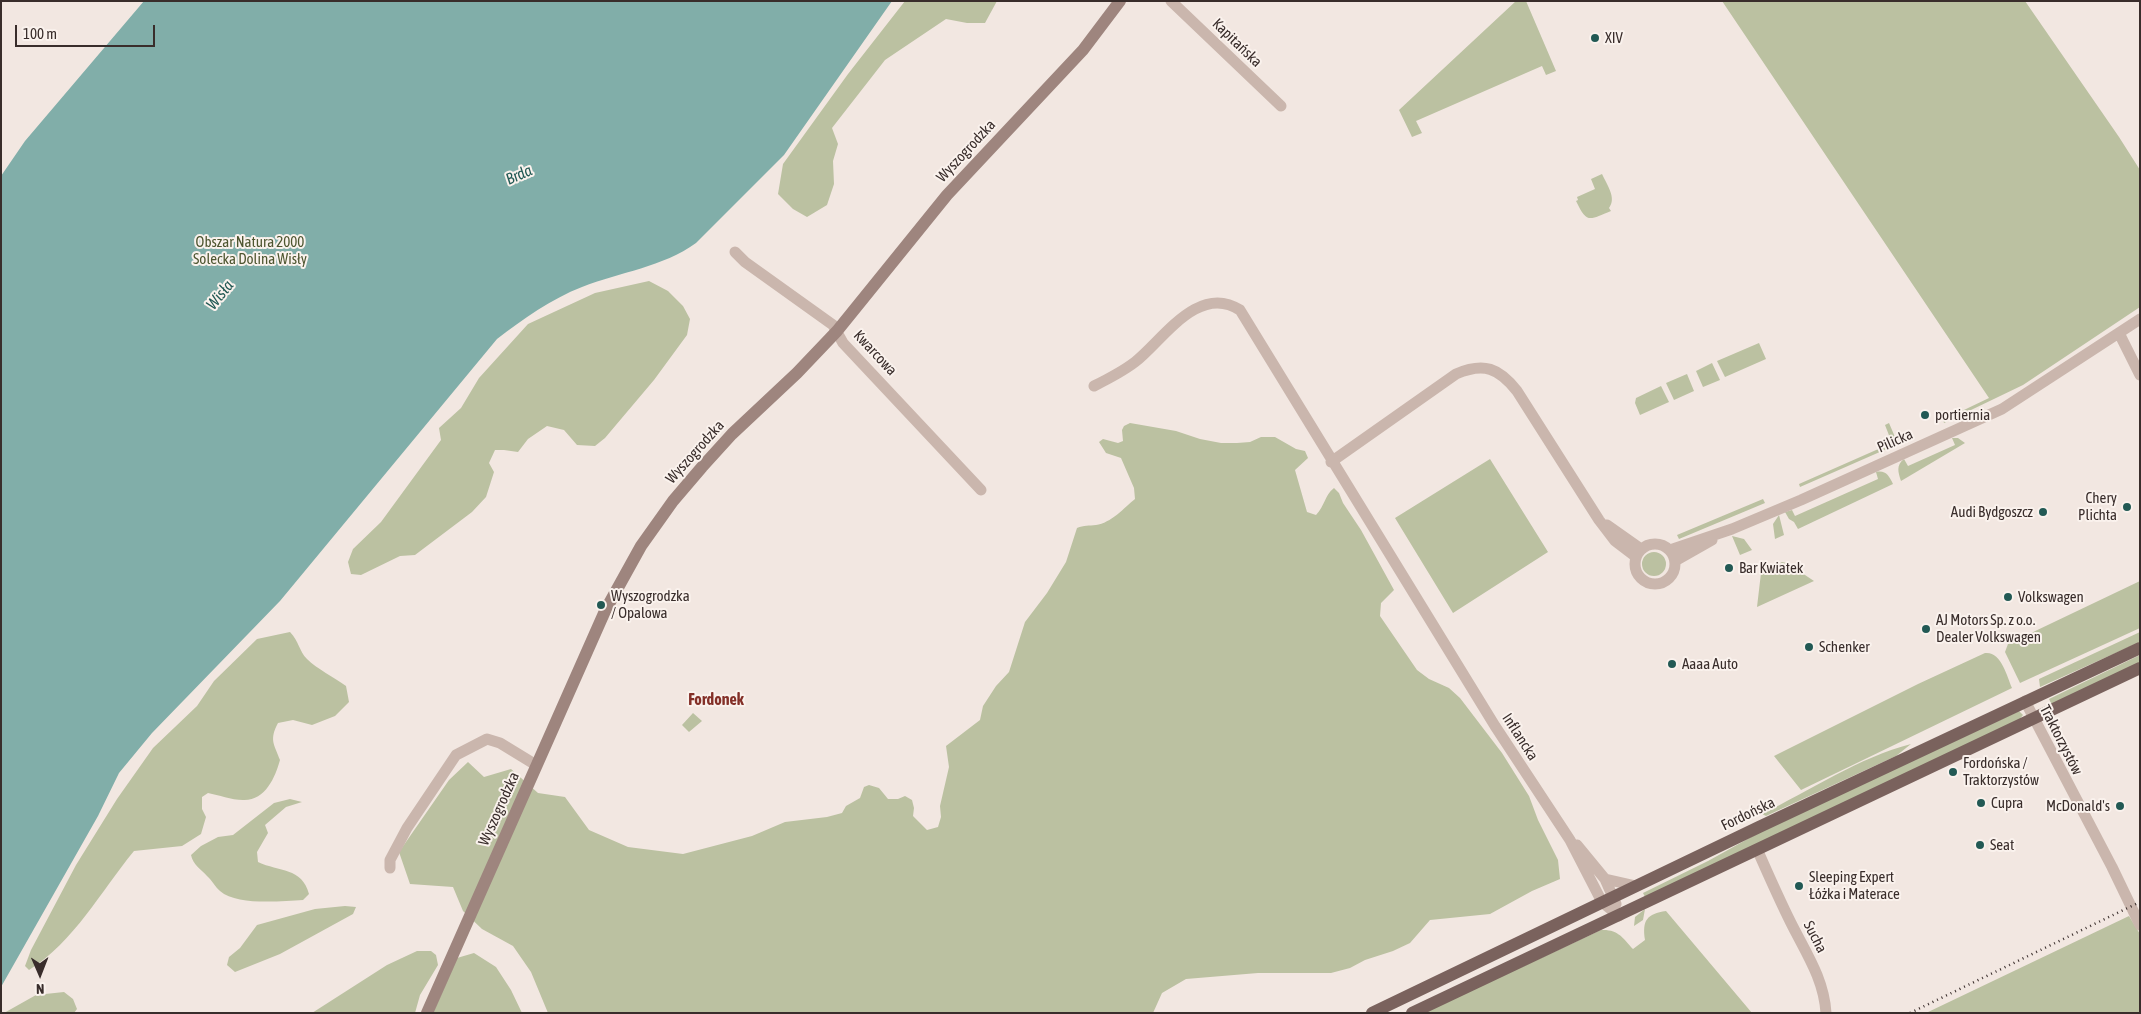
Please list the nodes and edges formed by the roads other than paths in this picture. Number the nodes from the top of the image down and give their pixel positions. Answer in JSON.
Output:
{"nodes":[{"id":1,"x":1120,"y":1,"type":"edge"},
{"id":2,"x":1171,"y":1,"type":"edge"},
{"id":3,"x":1281,"y":106,"type":"dead end"},
{"id":4,"x":735,"y":252,"type":"dead end"},
{"id":5,"x":2140,"y":319,"type":"edge"},
{"id":6,"x":837,"y":331,"type":"junction"},
{"id":7,"x":2119,"y":332,"type":"junction"},
{"id":8,"x":2140,"y":375,"type":"edge"},
{"id":9,"x":1094,"y":386,"type":"dead end"},
{"id":10,"x":1331,"y":462,"type":"junction"},
{"id":11,"x":982,"y":487,"type":"dead end"},
{"id":12,"x":1732,"y":529,"type":"junction"},
{"id":13,"x":1670,"y":550,"type":"junction"},
{"id":14,"x":1638,"y":553,"type":"junction"},
{"id":15,"x":1675,"y":561,"type":"junction"},
{"id":16,"x":2140,"y":648,"type":"edge"},
{"id":17,"x":2140,"y":668,"type":"edge"},
{"id":18,"x":2024,"y":701,"type":"junction"},
{"id":19,"x":2033,"y":720,"type":"junction"},
{"id":20,"x":536,"y":765,"type":"junction"},
{"id":21,"x":1570,"y":840,"type":"junction"},
{"id":22,"x":1757,"y":849,"type":"junction"},
{"id":23,"x":390,"y":868,"type":"dead end"},
{"id":24,"x":1605,"y":879,"type":"junction"},
{"id":25,"x":1636,"y":886,"type":"junction"},
{"id":26,"x":1608,"y":900,"type":"junction"},
{"id":27,"x":1619,"y":916,"type":"junction"},
{"id":28,"x":2140,"y":925,"type":"edge"},
{"id":29,"x":427,"y":1013,"type":"edge"},
{"id":30,"x":1372,"y":1013,"type":"edge"},
{"id":31,"x":1412,"y":1013,"type":"edge"},
{"id":32,"x":1826,"y":1013,"type":"edge"}],
"edges":[{"from":1,"to":6,"type":"street","name":"Wyszogrodzka"},
{"from":2,"to":3,"type":"street","name":"Kapitańska"},
{"from":4,"to":6,"type":"street","name":"Kwarcowa"},
{"from":5,"to":7,"type":"street","name":"Pilicka"},
{"from":6,"to":11,"type":"street","name":"Kwarcowa"},
{"from":6,"to":20,"type":"street","name":"Wyszogrodzka"},
{"from":7,"to":8,"type":"street"},
{"from":7,"to":12,"type":"street","name":"Pilicka"},
{"from":9,"to":10,"type":"street","name":"Inflancka"},
{"from":10,"to":14,"type":"street"},
{"from":10,"to":21,"type":"street","name":"Inflancka"},
{"from":12,"to":13,"type":"street","name":"Pilicka"},
{"from":12,"to":15,"type":"street","name":"Pilicka"},
{"from":13,"to":14,"type":"street"},
{"from":13,"to":15,"type":"street"},
{"from":14,"to":15,"type":"street"},
{"from":16,"to":18,"type":"main road","name":"Fordońska"},
{"from":17,"to":19,"type":"main road"},
{"from":18,"to":19,"type":"street","name":"Traktorzystów"},
{"from":18,"to":25,"type":"main road","name":"Fordońska"},
{"from":19,"to":22,"type":"main road"},
{"from":19,"to":28,"type":"street","name":"Traktorzystów"},
{"from":20,"to":23,"type":"street"},
{"from":20,"to":29,"type":"street","name":"Wyszogrodzka"},
{"from":21,"to":24,"type":"street","name":"Inflancka"},
{"from":21,"to":26,"type":"street","name":"Inflancka"},
{"from":22,"to":27,"type":"main road"},
{"from":22,"to":32,"type":"street","name":"Sucha"},
{"from":24,"to":25,"type":"street"},
{"from":24,"to":26,"type":"street","name":"Inflancka"},
{"from":25,"to":26,"type":"main road","name":"Fordońska"},
{"from":26,"to":27,"type":"street"},
{"from":26,"to":30,"type":"main road","name":"Fordońska"},
{"from":27,"to":31,"type":"main road"}]}
